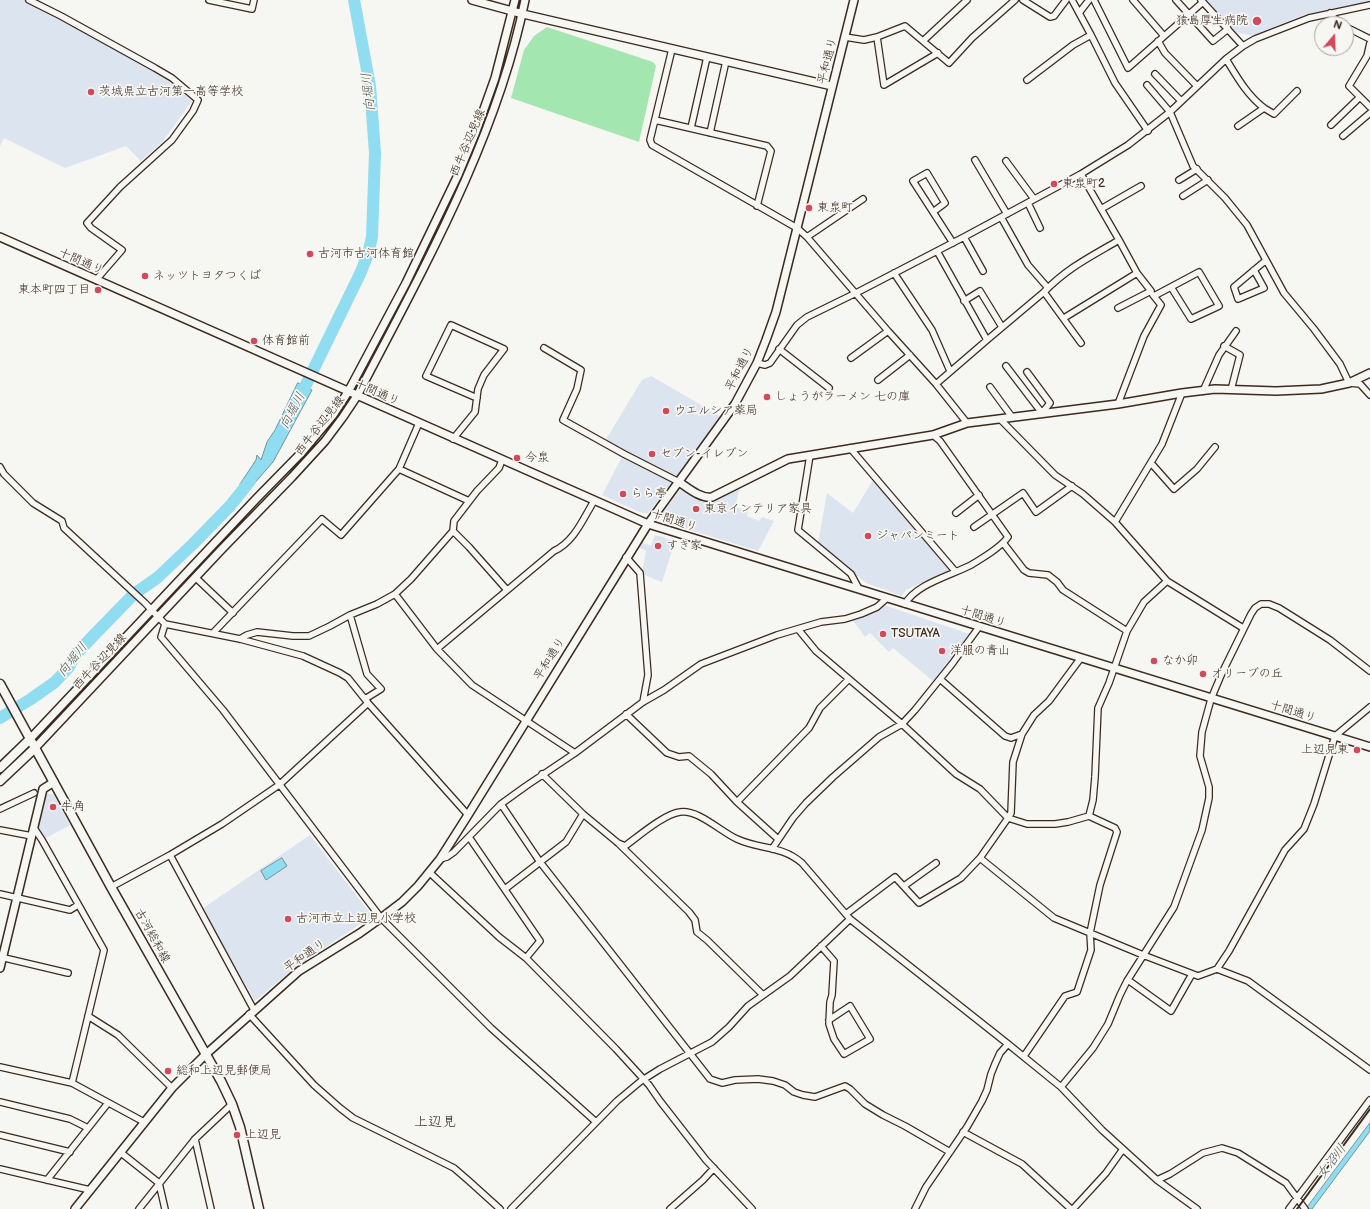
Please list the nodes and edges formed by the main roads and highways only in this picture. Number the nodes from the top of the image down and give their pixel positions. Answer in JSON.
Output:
{"nodes":[{"id":1,"x":0,"y":684,"type":"edge"},
{"id":2,"x":30,"y":739,"type":"junction"},
{"id":3,"x":35,"y":748,"type":"junction"},
{"id":4,"x":0,"y":768,"type":"edge"},
{"id":5,"x":0,"y":781,"type":"edge"},
{"id":6,"x":259,"y":1209,"type":"edge"}],
"edges":[{"from":1,"to":2,"type":"main road","name":"古河総和線"},
{"from":2,"to":3,"type":"main road","name":"古河総和線"},
{"from":2,"to":4,"type":"main road"},
{"from":3,"to":5,"type":"main road"},
{"from":3,"to":6,"type":"main road","name":"古河総和線"}]}
